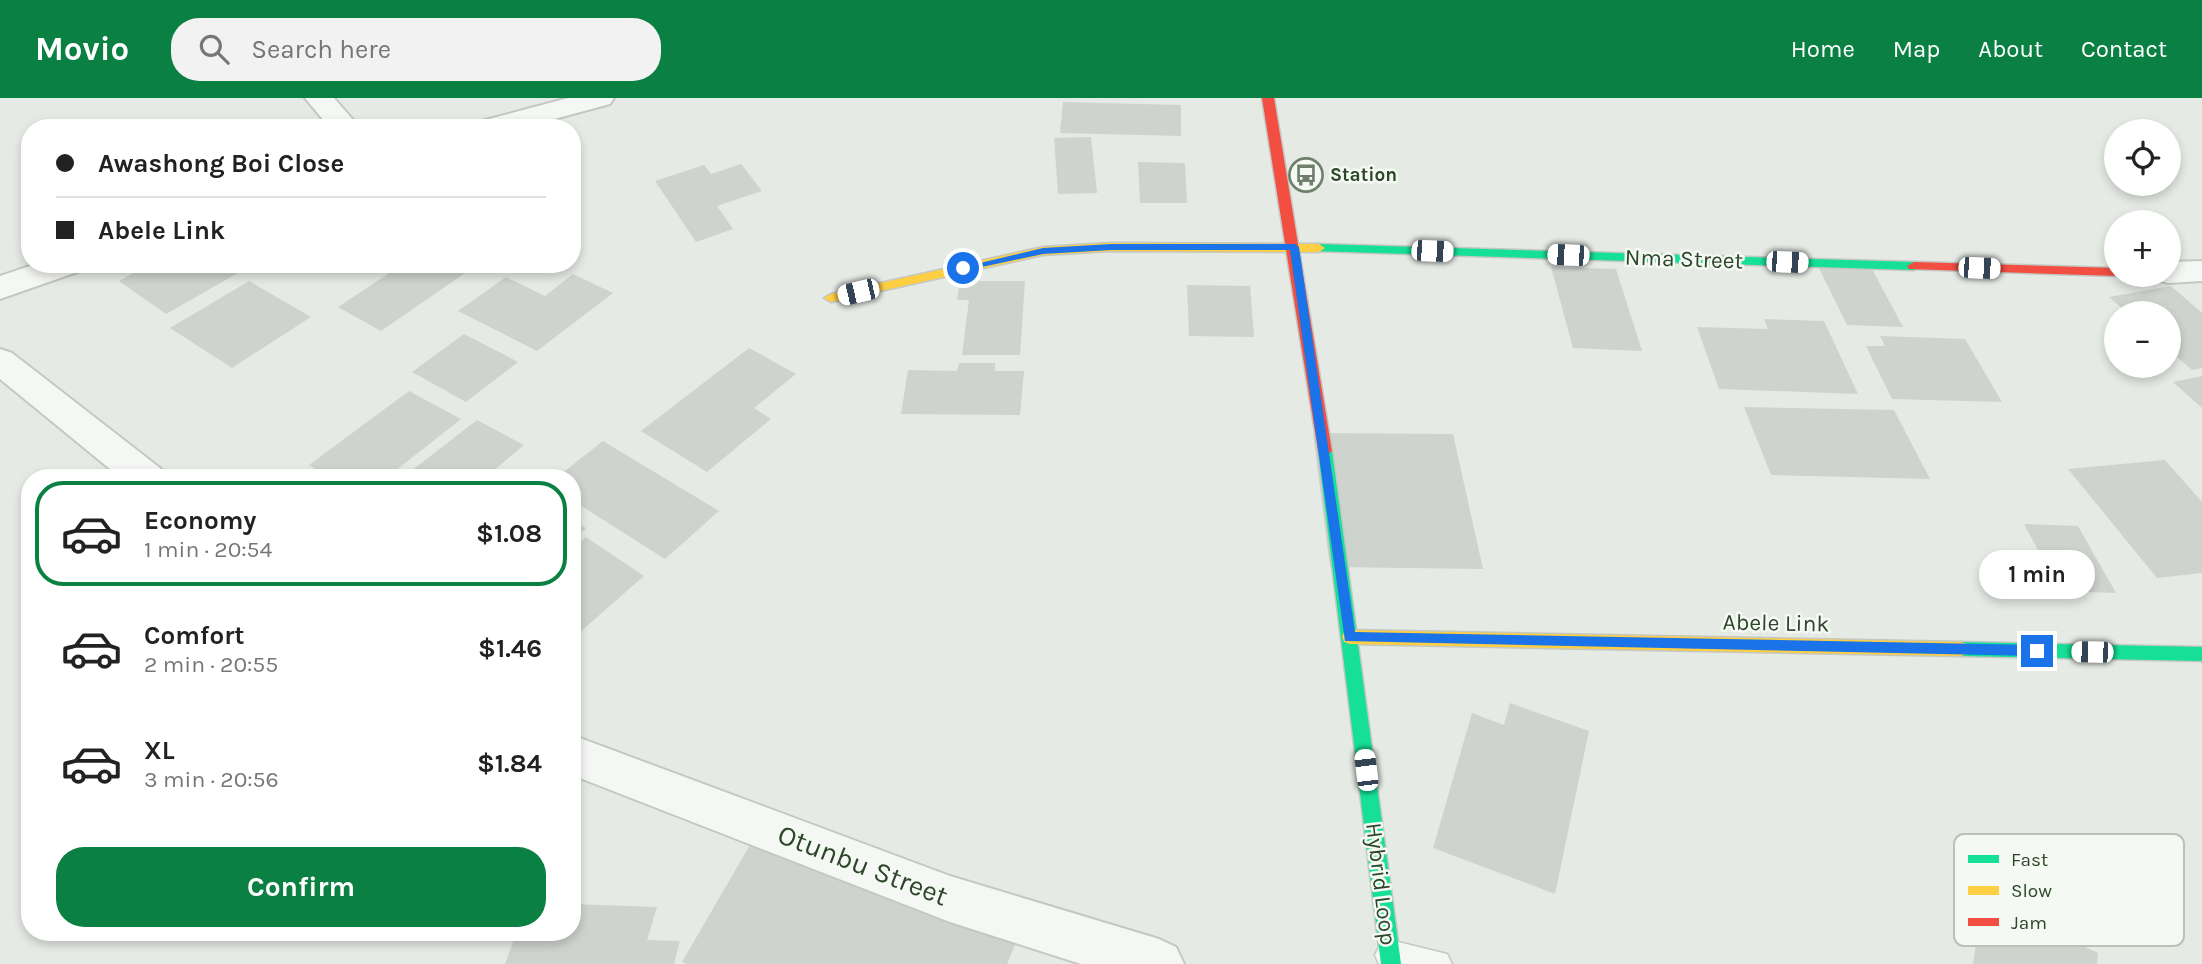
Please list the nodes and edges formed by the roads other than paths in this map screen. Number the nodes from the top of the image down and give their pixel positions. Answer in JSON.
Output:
{"nodes":[{"id":1,"x":319,"y":98,"type":"edge"},
{"id":2,"x":600,"y":98,"type":"edge"},
{"id":3,"x":1268,"y":98,"type":"edge"},
{"id":4,"x":338,"y":119,"type":"edge"},
{"id":5,"x":522,"y":119,"type":"edge"},
{"id":6,"x":1295,"y":247,"type":"junction"},
{"id":7,"x":2202,"y":271,"type":"edge"},
{"id":8,"x":2104,"y":272,"type":"edge"},
{"id":9,"x":2181,"y":272,"type":"edge"},
{"id":10,"x":43,"y":273,"type":"edge"},
{"id":11,"x":0,"y":288,"type":"edge"},
{"id":12,"x":831,"y":298,"type":"dead end"},
{"id":13,"x":0,"y":361,"type":"edge"},
{"id":14,"x":136,"y":469,"type":"edge"},
{"id":15,"x":1350,"y":637,"type":"junction"},
{"id":16,"x":2202,"y":654,"type":"edge"},
{"id":17,"x":581,"y":758,"type":"edge"},
{"id":18,"x":1391,"y":960,"type":"edge"},
{"id":19,"x":1159,"y":964,"type":"edge"},
{"id":20,"x":1437,"y":964,"type":"edge"}],
"edges":[{"from":1,"to":4,"type":"street"},
{"from":2,"to":5,"type":"street"},
{"from":3,"to":6,"type":"street","name":"Hybrid Loop"},
{"from":6,"to":8,"type":"street","name":"Nma Street"},
{"from":6,"to":12,"type":"street","name":"Nma Street"},
{"from":6,"to":15,"type":"street","name":"Hybrid Loop"},
{"from":7,"to":9,"type":"street"},
{"from":10,"to":11,"type":"street"},
{"from":13,"to":14,"type":"street"},
{"from":15,"to":16,"type":"street","name":"Abele Link"},
{"from":15,"to":18,"type":"street","name":"Hybrid Loop"},
{"from":17,"to":19,"type":"street","name":"Otunbu Street"},
{"from":18,"to":20,"type":"lane"}]}
